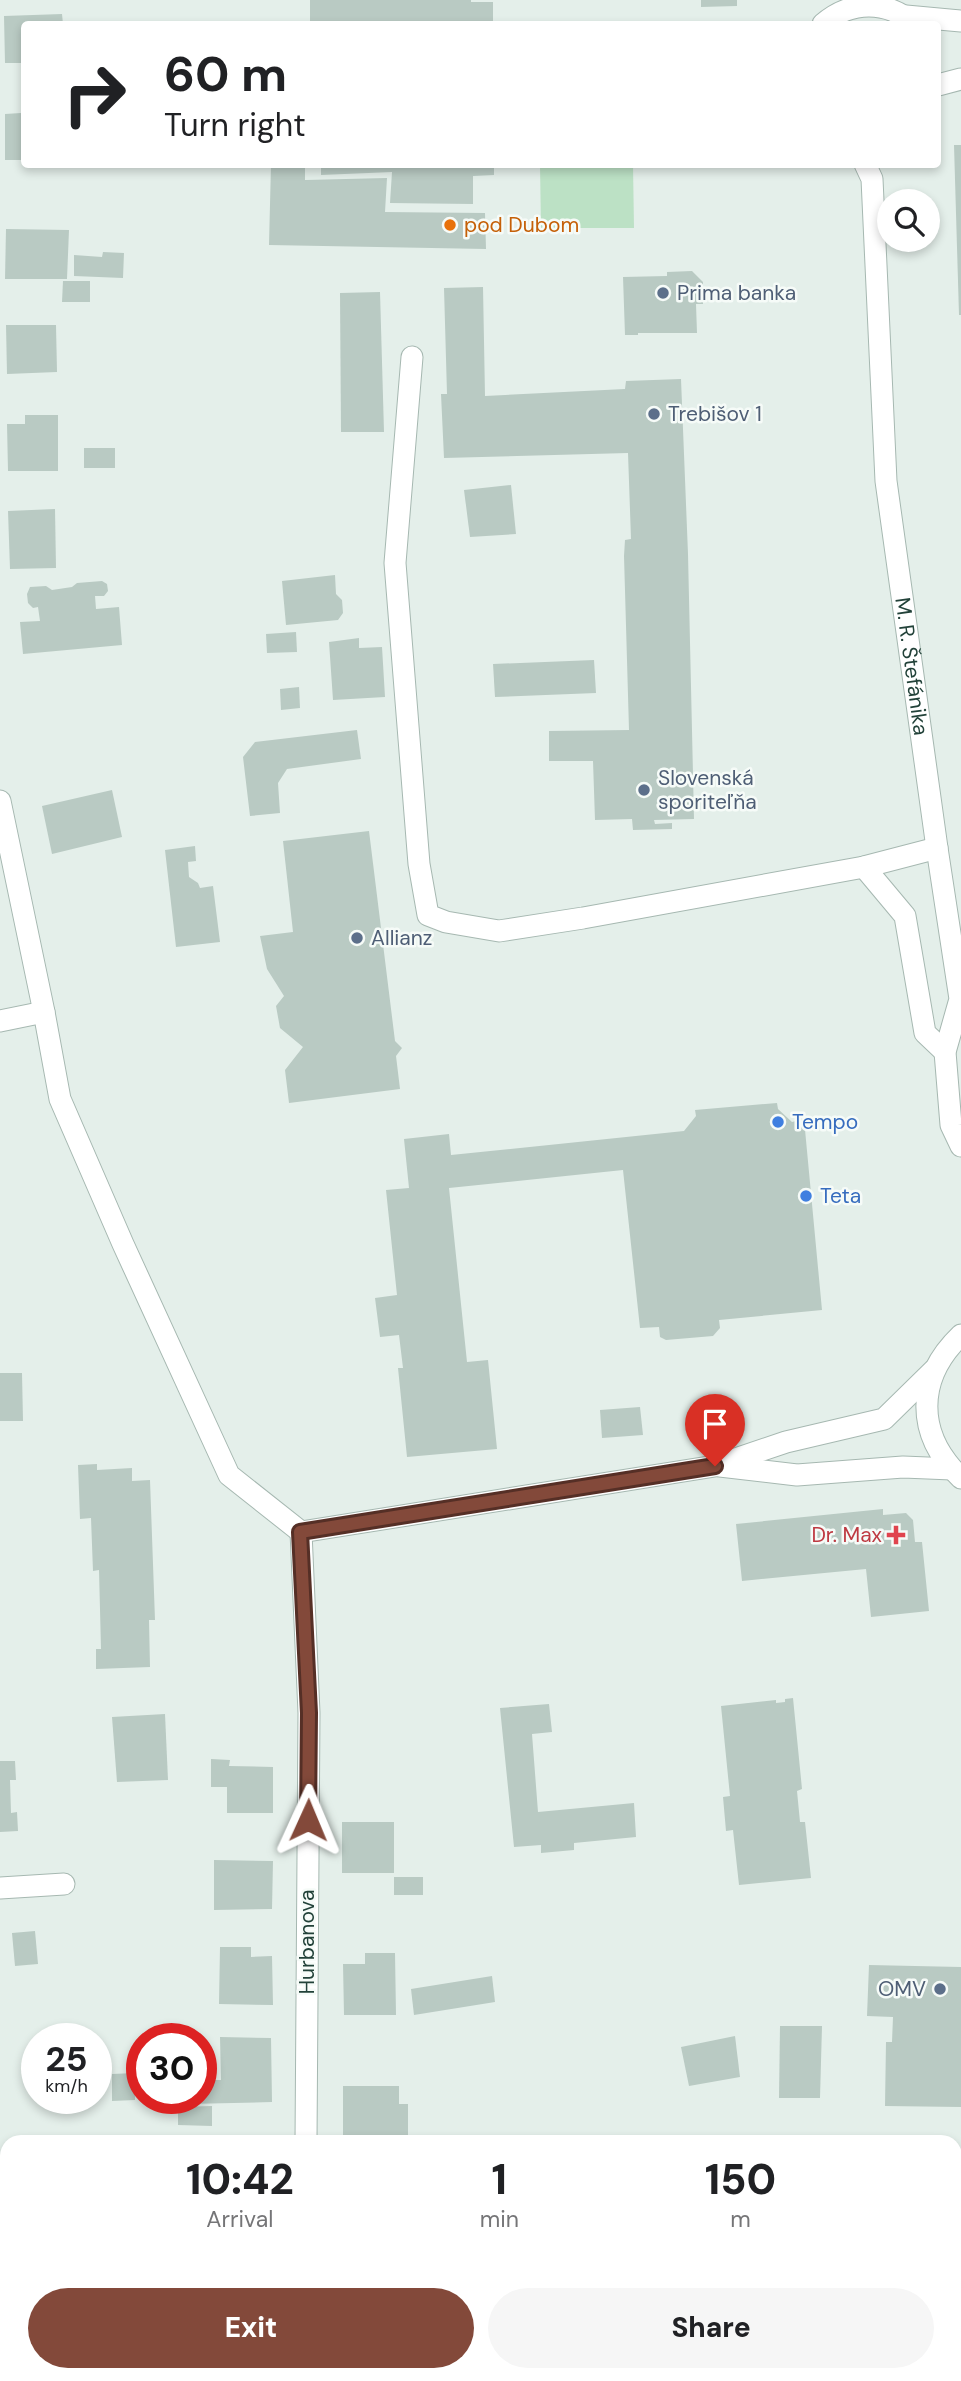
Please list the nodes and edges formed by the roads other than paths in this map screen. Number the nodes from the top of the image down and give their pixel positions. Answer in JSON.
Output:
{"nodes":[{"id":1,"x":885,"y":3,"type":"edge"},
{"id":2,"x":846,"y":4,"type":"edge"},
{"id":3,"x":910,"y":20,"type":"edge"},
{"id":4,"x":826,"y":21,"type":"edge"},
{"id":5,"x":961,"y":21,"type":"edge"},
{"id":6,"x":961,"y":79,"type":"edge"},
{"id":7,"x":941,"y":84,"type":"edge"},
{"id":8,"x":872,"y":169,"type":"edge"},
{"id":9,"x":412,"y":358,"type":"dead end"},
{"id":10,"x":0,"y":801,"type":"edge"},
{"id":11,"x":937,"y":848,"type":"junction"},
{"id":12,"x":863,"y":867,"type":"junction"},
{"id":13,"x":44,"y":1012,"type":"junction"},
{"id":14,"x":0,"y":1021,"type":"edge"},
{"id":15,"x":945,"y":1052,"type":"junction"},
{"id":16,"x":961,"y":1146,"type":"edge"},
{"id":17,"x":961,"y":1335,"type":"edge"},
{"id":18,"x":934,"y":1370,"type":"junction"},
{"id":19,"x":715,"y":1466,"type":"junction"},
{"id":20,"x":957,"y":1473,"type":"edge"},
{"id":21,"x":300,"y":1532,"type":"junction"},
{"id":22,"x":64,"y":1884,"type":"dead end"},
{"id":23,"x":0,"y":1888,"type":"edge"},
{"id":24,"x":306,"y":2135,"type":"edge"}],
"edges":[{"from":1,"to":2,"type":"street"},
{"from":1,"to":3,"type":"street"},
{"from":2,"to":4,"type":"street"},
{"from":3,"to":5,"type":"street"},
{"from":6,"to":7,"type":"street"},
{"from":8,"to":11,"type":"street","name":"M. R. Štefánika"},
{"from":9,"to":12,"type":"street"},
{"from":10,"to":13,"type":"street"},
{"from":11,"to":12,"type":"street"},
{"from":11,"to":15,"type":"street","name":"M. R. Štefánika"},
{"from":12,"to":15,"type":"street"},
{"from":13,"to":14,"type":"street"},
{"from":13,"to":21,"type":"street"},
{"from":15,"to":16,"type":"street","name":"M. R. Štefánika"},
{"from":17,"to":18,"type":"street"},
{"from":18,"to":19,"type":"street"},
{"from":18,"to":20,"type":"street"},
{"from":19,"to":20,"type":"street"},
{"from":19,"to":21,"type":"street"},
{"from":21,"to":24,"type":"street","name":"Hurbanova"},
{"from":22,"to":23,"type":"street"}]}
